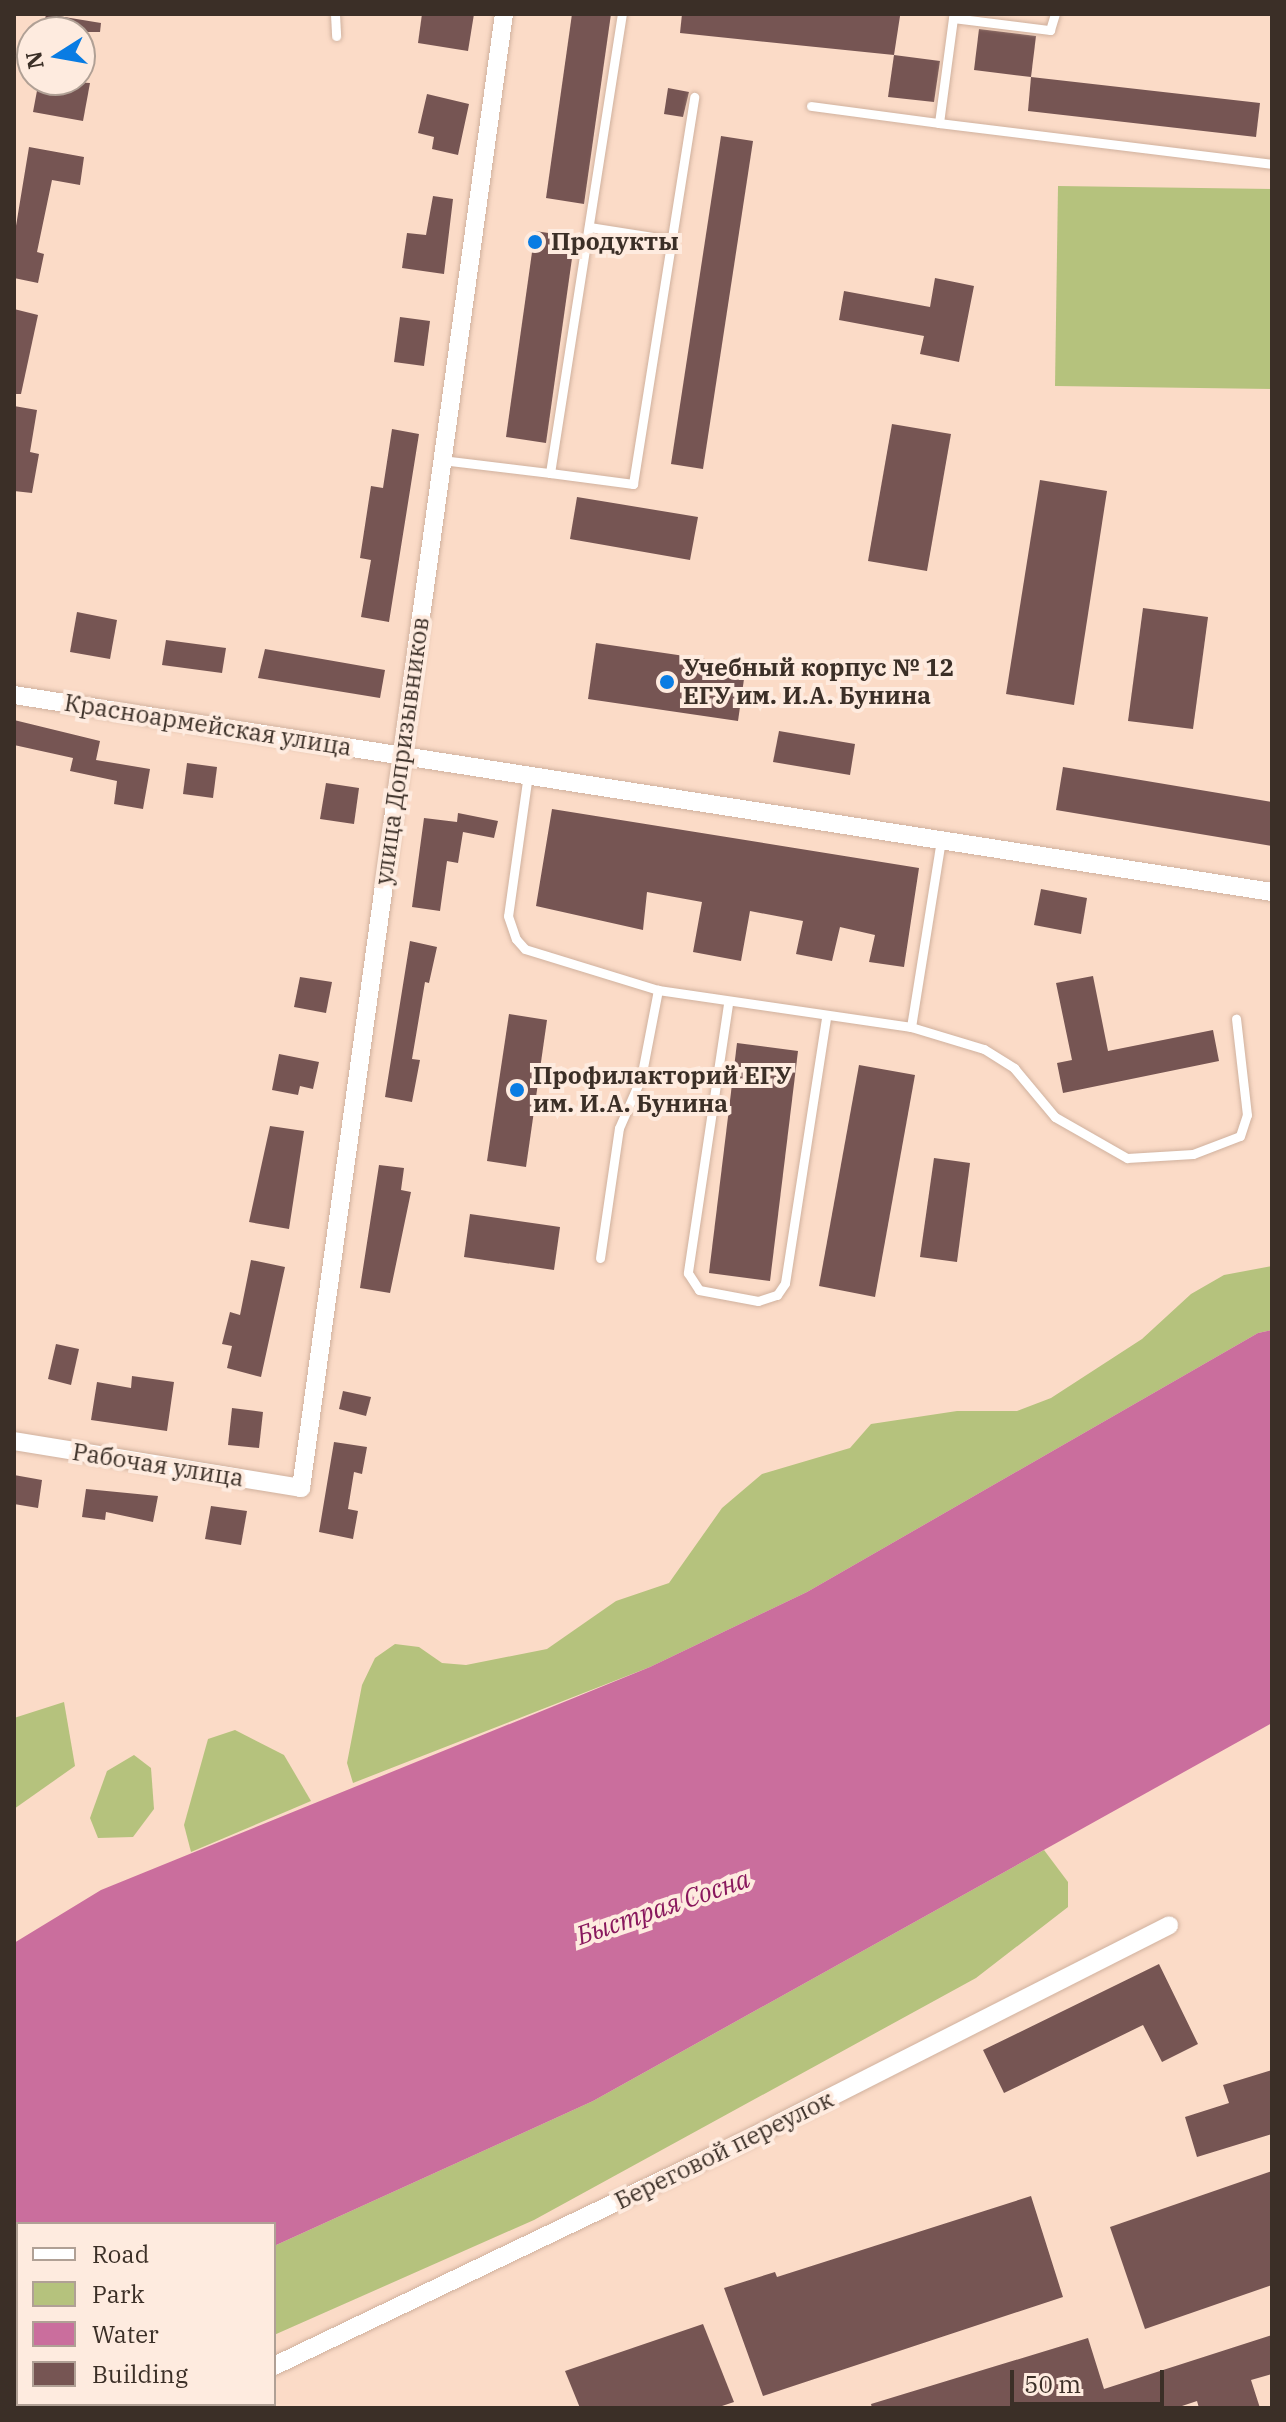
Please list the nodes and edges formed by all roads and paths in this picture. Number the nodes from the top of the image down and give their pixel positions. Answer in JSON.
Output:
{"nodes":[{"id":1,"x":335,"y":14,"type":"edge"},
{"id":2,"x":504,"y":14,"type":"edge"},
{"id":3,"x":622,"y":14,"type":"edge"},
{"id":4,"x":1055,"y":14,"type":"edge"},
{"id":5,"x":336,"y":36,"type":"dead end"},
{"id":6,"x":694,"y":97,"type":"dead end"},
{"id":7,"x":811,"y":106,"type":"dead end"},
{"id":8,"x":939,"y":123,"type":"junction"},
{"id":9,"x":1272,"y":164,"type":"edge"},
{"id":10,"x":589,"y":227,"type":"junction"},
{"id":11,"x":672,"y":240,"type":"junction"},
{"id":12,"x":442,"y":460,"type":"junction"},
{"id":13,"x":550,"y":473,"type":"junction"},
{"id":14,"x":14,"y":695,"type":"edge"},
{"id":15,"x":401,"y":754,"type":"junction"},
{"id":16,"x":528,"y":774,"type":"junction"},
{"id":17,"x":941,"y":840,"type":"junction"},
{"id":18,"x":1272,"y":892,"type":"edge"},
{"id":19,"x":658,"y":990,"type":"junction"},
{"id":20,"x":728,"y":1004,"type":"junction"},
{"id":21,"x":826,"y":1018,"type":"junction"},
{"id":22,"x":1236,"y":1019,"type":"dead end"},
{"id":23,"x":911,"y":1027,"type":"junction"},
{"id":24,"x":600,"y":1258,"type":"dead end"},
{"id":25,"x":14,"y":1441,"type":"edge"},
{"id":26,"x":301,"y":1488,"type":"joint"},
{"id":27,"x":1169,"y":1925,"type":"dead end"},
{"id":28,"x":276,"y":2365,"type":"edge"}],
"edges":[{"from":1,"to":5,"type":"lane"},
{"from":2,"to":12,"type":"street","name":"улица Допризывников"},
{"from":3,"to":10,"type":"lane"},
{"from":4,"to":8,"type":"lane"},
{"from":6,"to":11,"type":"lane"},
{"from":7,"to":8,"type":"lane"},
{"from":8,"to":9,"type":"lane"},
{"from":10,"to":11,"type":"lane"},
{"from":10,"to":13,"type":"lane"},
{"from":11,"to":13,"type":"lane"},
{"from":12,"to":13,"type":"lane"},
{"from":12,"to":15,"type":"street","name":"улица Допризывников"},
{"from":14,"to":15,"type":"street","name":"Красноармейская улица"},
{"from":15,"to":16,"type":"street","name":"Красноармейская улица"},
{"from":15,"to":26,"type":"street","name":"улица Допризывников"},
{"from":16,"to":17,"type":"street","name":"Красноармейская улица"},
{"from":16,"to":19,"type":"lane"},
{"from":17,"to":18,"type":"street","name":"Красноармейская улица"},
{"from":17,"to":23,"type":"lane"},
{"from":19,"to":20,"type":"lane"},
{"from":19,"to":24,"type":"lane"},
{"from":20,"to":21,"type":"lane"},
{"from":20,"to":21,"type":"lane"},
{"from":21,"to":23,"type":"lane"},
{"from":22,"to":23,"type":"lane"},
{"from":25,"to":26,"type":"street","name":"Рабочая улица"},
{"from":27,"to":28,"type":"street","name":"Береговой переулок"}]}
